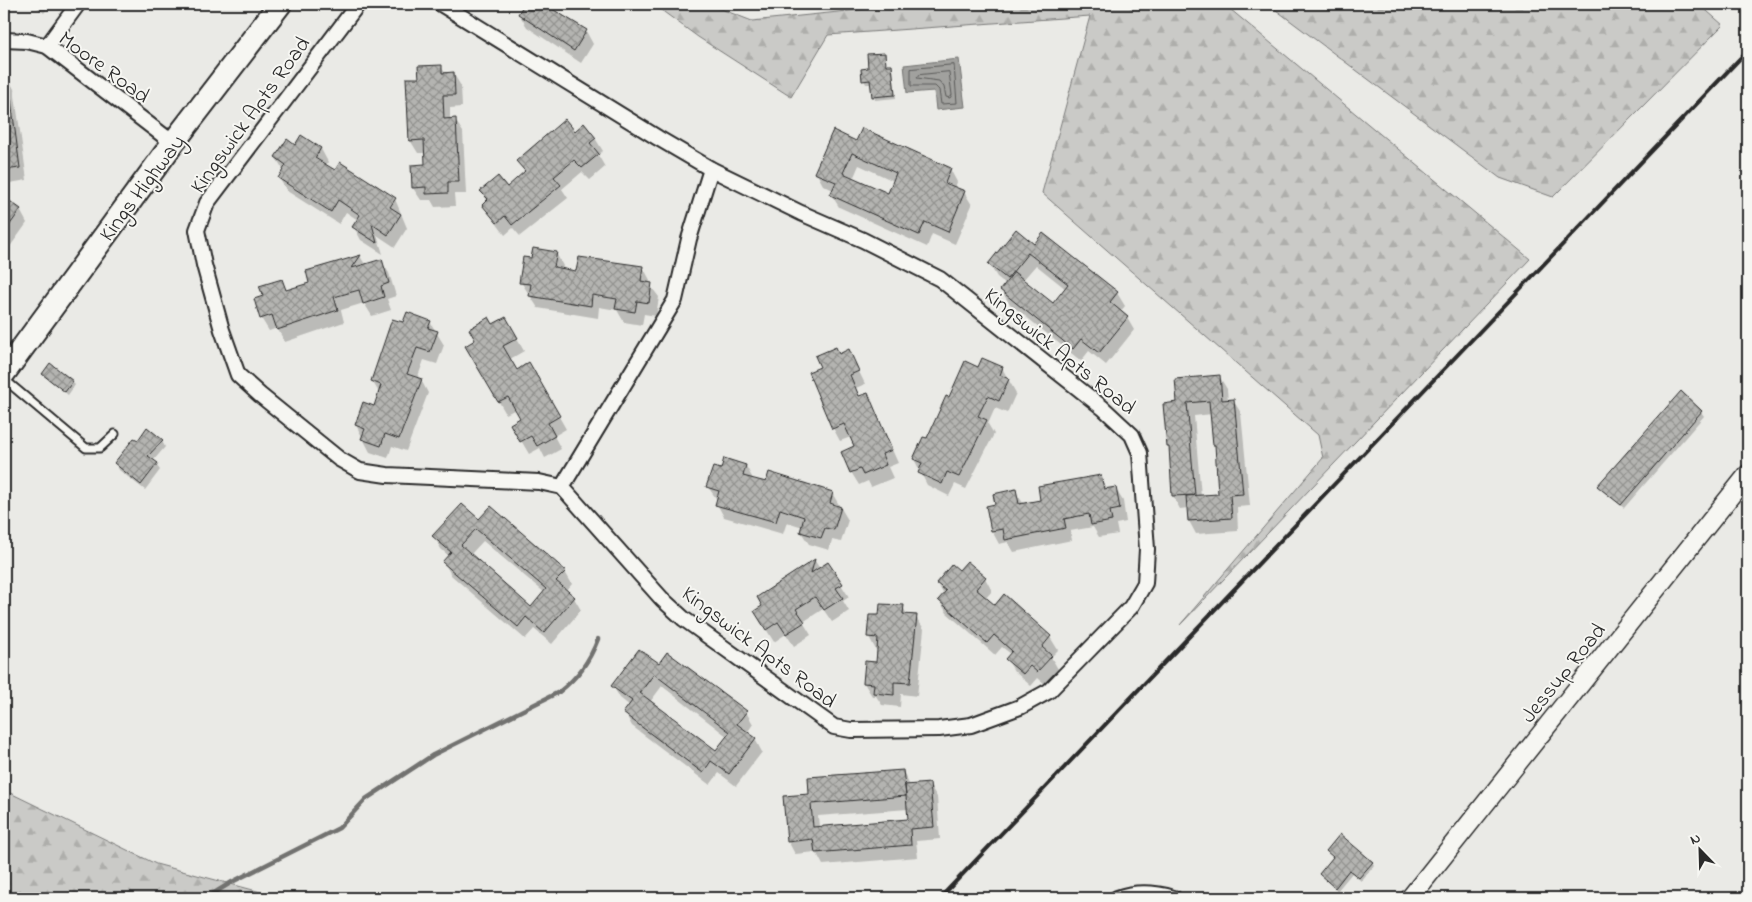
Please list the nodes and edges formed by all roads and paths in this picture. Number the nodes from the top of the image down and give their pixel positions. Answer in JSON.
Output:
{"nodes":[{"id":1,"x":78,"y":4,"type":"edge"},
{"id":2,"x":280,"y":4,"type":"edge"},
{"id":3,"x":358,"y":4,"type":"edge"},
{"id":4,"x":441,"y":4,"type":"edge"},
{"id":5,"x":4,"y":40,"type":"edge"},
{"id":6,"x":46,"y":46,"type":"junction"},
{"id":7,"x":173,"y":143,"type":"junction"},
{"id":8,"x":711,"y":169,"type":"junction"},
{"id":9,"x":4,"y":373,"type":"edge"},
{"id":10,"x":4,"y":379,"type":"edge"},
{"id":11,"x":115,"y":434,"type":"dead end"},
{"id":12,"x":1748,"y":474,"type":"edge"},
{"id":13,"x":562,"y":487,"type":"junction"},
{"id":14,"x":1117,"y":898,"type":"edge"},
{"id":15,"x":1174,"y":898,"type":"edge"},
{"id":16,"x":1410,"y":898,"type":"edge"}],
"edges":[{"from":1,"to":6,"type":"street"},
{"from":2,"to":7,"type":"main road","name":"Kings Highway"},
{"from":3,"to":13,"type":"street","name":"Kingswick Apts Road"},
{"from":4,"to":8,"type":"street","name":"Kingswick Apts Road"},
{"from":5,"to":6,"type":"street","name":"Moore Road"},
{"from":6,"to":7,"type":"street","name":"Moore Road"},
{"from":7,"to":9,"type":"main road","name":"Kings Highway"},
{"from":8,"to":13,"type":"street"},
{"from":8,"to":13,"type":"street","name":"Kingswick Apts Road"},
{"from":10,"to":11,"type":"lane"},
{"from":12,"to":16,"type":"street","name":"Jessup Road"},
{"from":14,"to":15,"type":"street"}]}
